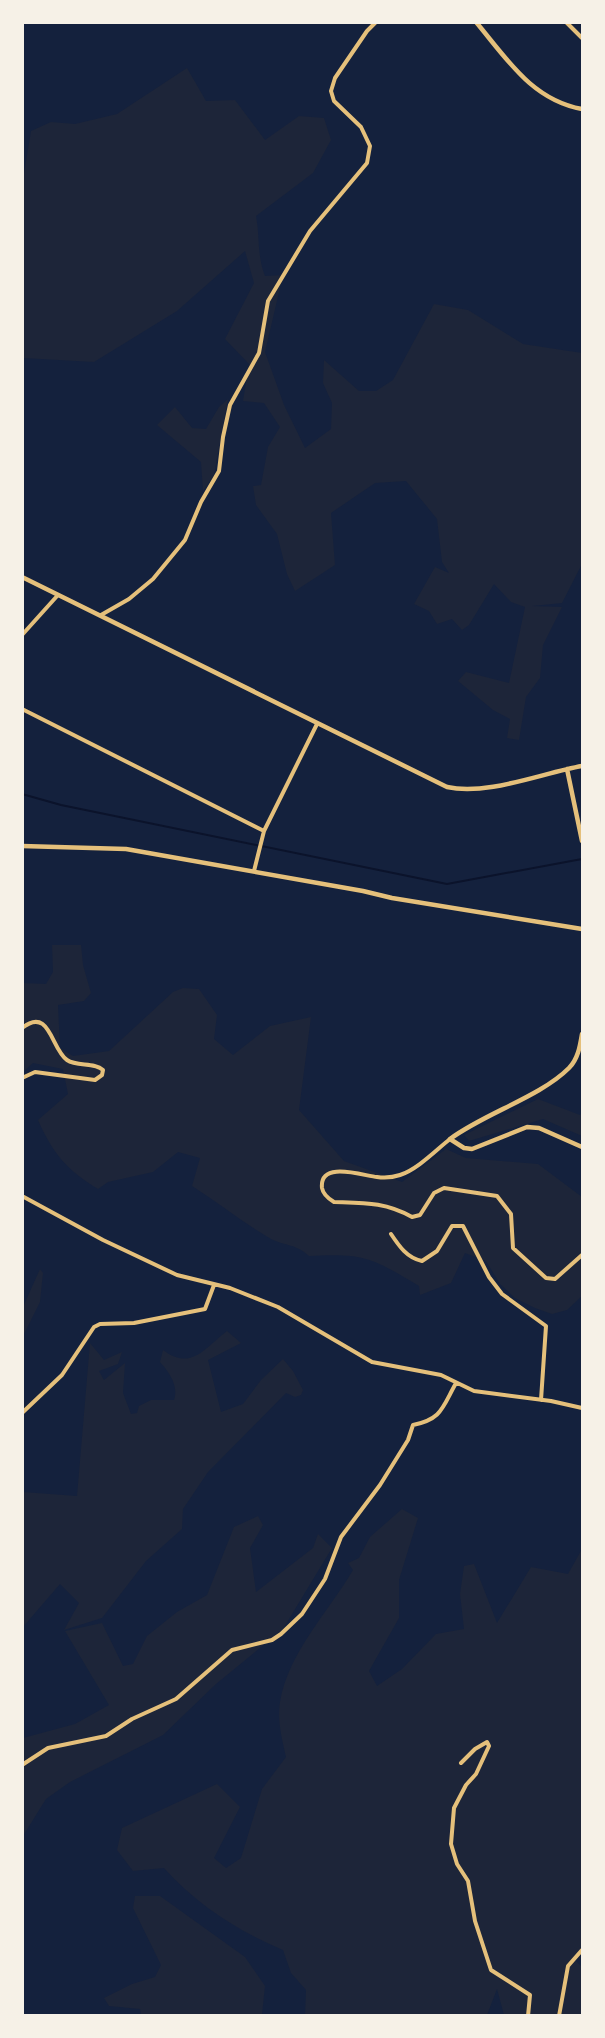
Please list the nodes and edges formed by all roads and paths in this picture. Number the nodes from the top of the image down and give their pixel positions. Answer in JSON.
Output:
{"nodes":[{"id":1,"x":376,"y":22,"type":"edge"},
{"id":2,"x":476,"y":22,"type":"edge"},
{"id":3,"x":566,"y":22,"type":"edge"},
{"id":4,"x":582,"y":38,"type":"edge"},
{"id":5,"x":582,"y":109,"type":"edge"},
{"id":6,"x":22,"y":577,"type":"edge"},
{"id":7,"x":58,"y":595,"type":"junction"},
{"id":8,"x":99,"y":616,"type":"junction"},
{"id":9,"x":22,"y":635,"type":"edge"},
{"id":10,"x":22,"y":709,"type":"edge"},
{"id":11,"x":317,"y":724,"type":"junction"},
{"id":12,"x":582,"y":766,"type":"edge"},
{"id":13,"x":567,"y":769,"type":"junction"},
{"id":14,"x":264,"y":831,"type":"junction"},
{"id":15,"x":582,"y":842,"type":"edge"},
{"id":16,"x":22,"y":846,"type":"edge"},
{"id":17,"x":254,"y":871,"type":"junction"},
{"id":18,"x":582,"y":929,"type":"edge"},
{"id":19,"x":22,"y":1028,"type":"edge"},
{"id":20,"x":582,"y":1034,"type":"edge"},
{"id":21,"x":22,"y":1078,"type":"edge"},
{"id":22,"x":450,"y":1139,"type":"junction"},
{"id":23,"x":582,"y":1147,"type":"edge"},
{"id":24,"x":22,"y":1196,"type":"edge"},
{"id":25,"x":391,"y":1234,"type":"dead end"},
{"id":26,"x":582,"y":1255,"type":"edge"},
{"id":27,"x":214,"y":1285,"type":"junction"},
{"id":28,"x":456,"y":1383,"type":"junction"},
{"id":29,"x":541,"y":1400,"type":"junction"},
{"id":30,"x":582,"y":1408,"type":"edge"},
{"id":31,"x":22,"y":1413,"type":"edge"},
{"id":32,"x":461,"y":1763,"type":"dead end"},
{"id":33,"x":22,"y":1765,"type":"edge"},
{"id":34,"x":582,"y":1950,"type":"edge"},
{"id":35,"x":528,"y":2016,"type":"edge"},
{"id":36,"x":559,"y":2016,"type":"edge"}],
"edges":[{"from":1,"to":8,"type":"street"},
{"from":2,"to":5,"type":"street"},
{"from":3,"to":4,"type":"street"},
{"from":6,"to":7,"type":"street"},
{"from":7,"to":8,"type":"street"},
{"from":7,"to":9,"type":"street"},
{"from":8,"to":11,"type":"street"},
{"from":10,"to":14,"type":"street"},
{"from":11,"to":13,"type":"street"},
{"from":11,"to":14,"type":"street"},
{"from":12,"to":13,"type":"street"},
{"from":13,"to":15,"type":"street"},
{"from":14,"to":17,"type":"street"},
{"from":16,"to":17,"type":"street"},
{"from":17,"to":18,"type":"street"},
{"from":19,"to":21,"type":"street"},
{"from":20,"to":22,"type":"street"},
{"from":22,"to":23,"type":"street"},
{"from":22,"to":26,"type":"street"},
{"from":24,"to":27,"type":"street"},
{"from":25,"to":29,"type":"street"},
{"from":27,"to":28,"type":"street"},
{"from":27,"to":31,"type":"street"},
{"from":28,"to":29,"type":"street"},
{"from":28,"to":33,"type":"street"},
{"from":29,"to":30,"type":"street"},
{"from":32,"to":35,"type":"street"},
{"from":34,"to":36,"type":"street"}]}
